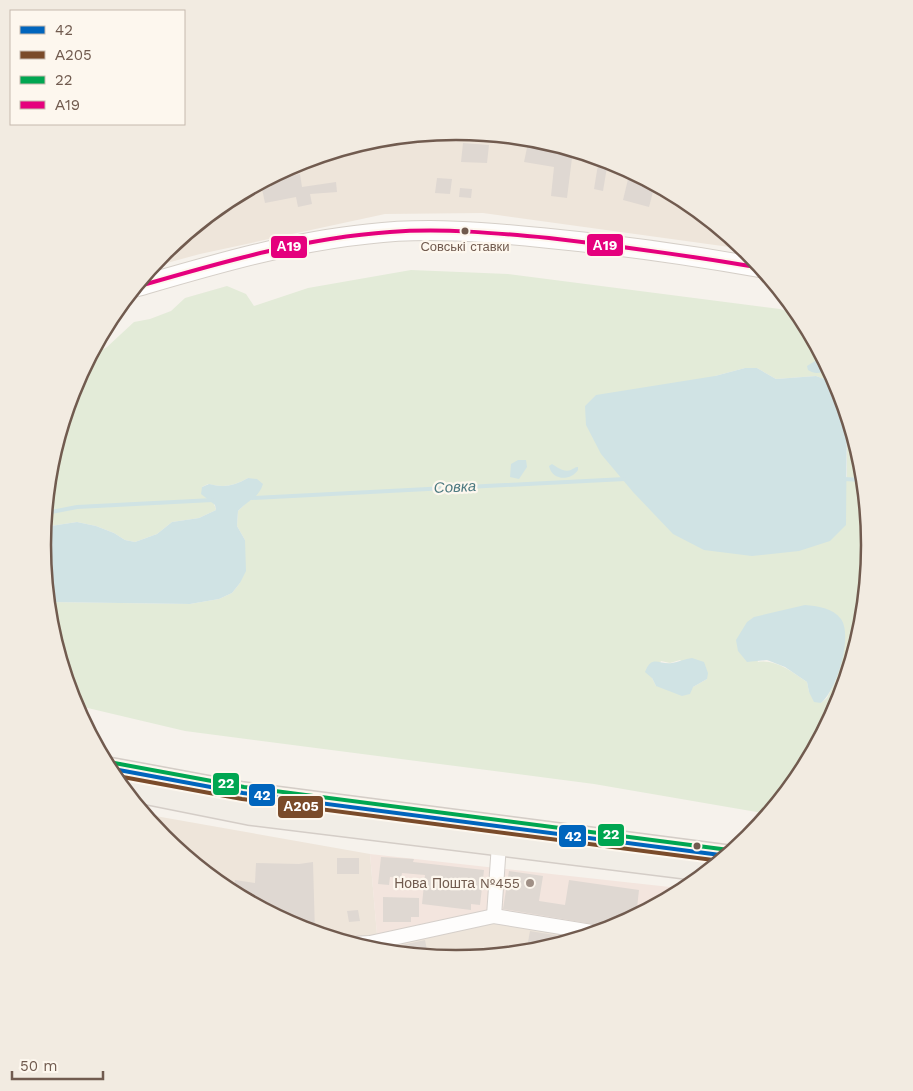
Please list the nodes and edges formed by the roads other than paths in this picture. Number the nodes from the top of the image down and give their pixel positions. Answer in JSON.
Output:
{"nodes":[{"id":1,"x":749,"y":266,"type":"edge"},
{"id":2,"x":147,"y":284,"type":"edge"},
{"id":3,"x":119,"y":770,"type":"edge"},
{"id":4,"x":134,"y":791,"type":"edge"},
{"id":5,"x":499,"y":844,"type":"junction"},
{"id":6,"x":718,"y":855,"type":"edge"},
{"id":7,"x":700,"y":869,"type":"edge"},
{"id":8,"x":494,"y":916,"type":"junction"},
{"id":9,"x":582,"y":930,"type":"edge"},
{"id":10,"x":376,"y":943,"type":"edge"}],
"edges":[{"from":1,"to":2,"type":"main road"},
{"from":3,"to":6,"type":"main road"},
{"from":4,"to":5,"type":"main road"},
{"from":5,"to":7,"type":"main road"},
{"from":5,"to":8,"type":"street"},
{"from":8,"to":9,"type":"street"},
{"from":8,"to":10,"type":"street"}]}
